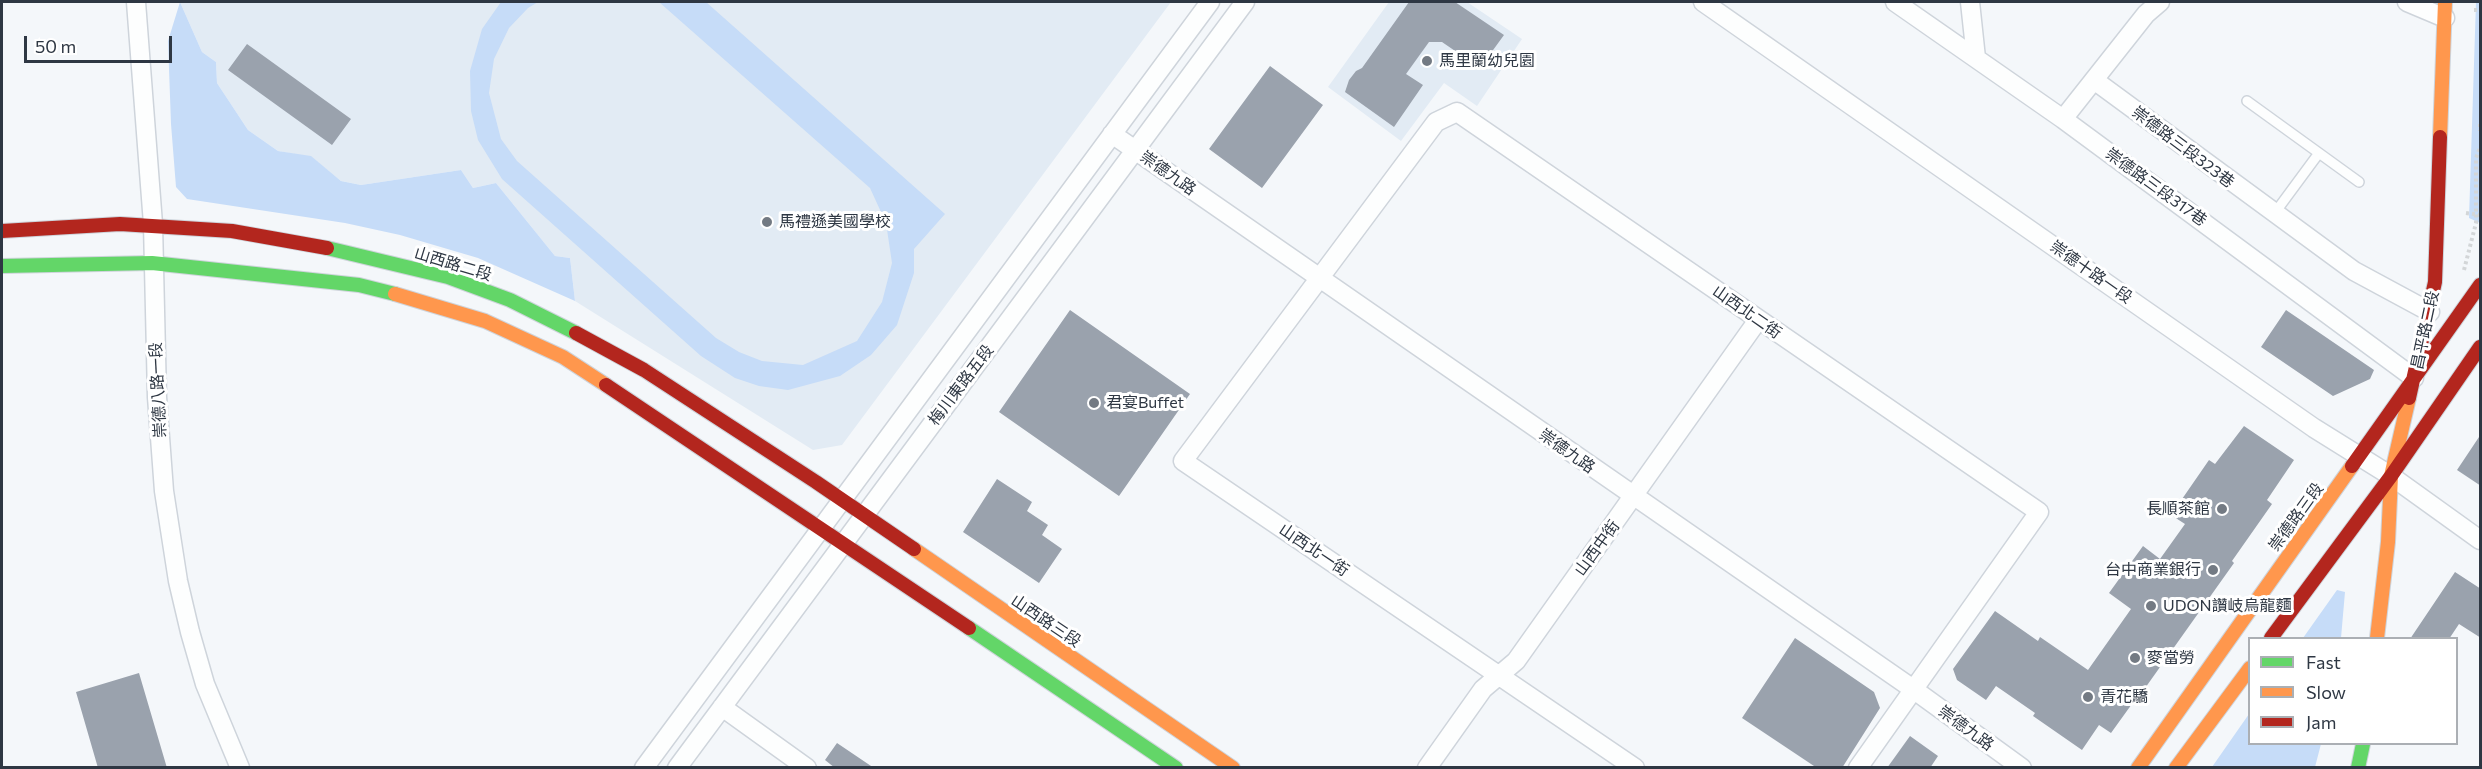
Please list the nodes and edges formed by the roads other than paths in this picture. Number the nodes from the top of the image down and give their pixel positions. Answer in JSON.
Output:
{"nodes":[{"id":1,"x":136,"y":2,"type":"edge"},
{"id":2,"x":1210,"y":2,"type":"edge"},
{"id":3,"x":1245,"y":2,"type":"edge"},
{"id":4,"x":1703,"y":2,"type":"edge"},
{"id":5,"x":1895,"y":2,"type":"edge"},
{"id":6,"x":1970,"y":2,"type":"edge"},
{"id":7,"x":2407,"y":2,"type":"edge"},
{"id":8,"x":2146,"y":6,"type":"edge"},
{"id":9,"x":2445,"y":10,"type":"edge"},
{"id":10,"x":1976,"y":58,"type":"junction"},
{"id":11,"x":2094,"y":80,"type":"junction"},
{"id":12,"x":2247,"y":100,"type":"dead end"},
{"id":13,"x":2063,"y":118,"type":"junction"},
{"id":14,"x":1112,"y":134,"type":"junction"},
{"id":15,"x":1135,"y":150,"type":"junction"},
{"id":16,"x":2319,"y":153,"type":"junction"},
{"id":17,"x":2359,"y":182,"type":"dead end"},
{"id":18,"x":2273,"y":214,"type":"junction"},
{"id":19,"x":153,"y":224,"type":"junction"},
{"id":20,"x":2,"y":231,"type":"edge"},
{"id":21,"x":152,"y":263,"type":"junction"},
{"id":22,"x":2,"y":266,"type":"edge"},
{"id":23,"x":1319,"y":278,"type":"junction"},
{"id":24,"x":2481,"y":285,"type":"edge"},
{"id":25,"x":2430,"y":312,"type":"junction"},
{"id":26,"x":1758,"y":320,"type":"junction"},
{"id":27,"x":2481,"y":347,"type":"edge"},
{"id":28,"x":2414,"y":378,"type":"junction"},
{"id":29,"x":2359,"y":456,"type":"junction"},
{"id":30,"x":2391,"y":476,"type":"junction"},
{"id":31,"x":1634,"y":497,"type":"junction"},
{"id":32,"x":842,"y":500,"type":"junction"},
{"id":33,"x":865,"y":515,"type":"junction"},
{"id":34,"x":822,"y":527,"type":"junction"},
{"id":35,"x":2481,"y":540,"type":"edge"},
{"id":36,"x":844,"y":542,"type":"junction"},
{"id":37,"x":2272,"y":637,"type":"edge"},
{"id":38,"x":2377,"y":637,"type":"edge"},
{"id":39,"x":2248,"y":671,"type":"edge"},
{"id":40,"x":1497,"y":674,"type":"junction"},
{"id":41,"x":1913,"y":690,"type":"junction"},
{"id":42,"x":722,"y":707,"type":"junction"},
{"id":43,"x":2363,"y":745,"type":"edge"},
{"id":44,"x":240,"y":768,"type":"edge"},
{"id":45,"x":644,"y":768,"type":"edge"},
{"id":46,"x":677,"y":768,"type":"edge"},
{"id":47,"x":807,"y":768,"type":"edge"},
{"id":48,"x":1176,"y":768,"type":"edge"},
{"id":49,"x":1233,"y":768,"type":"edge"},
{"id":50,"x":1427,"y":768,"type":"edge"},
{"id":51,"x":1635,"y":768,"type":"edge"},
{"id":52,"x":1858,"y":768,"type":"edge"},
{"id":53,"x":2022,"y":768,"type":"edge"},
{"id":54,"x":2138,"y":768,"type":"edge"},
{"id":55,"x":2176,"y":768,"type":"edge"},
{"id":56,"x":2358,"y":768,"type":"edge"}],
"edges":[{"from":1,"to":19,"type":"street","name":"崇德八路一段"},
{"from":2,"to":14,"type":"street","name":"梅川東路五段"},
{"from":3,"to":15,"type":"street","name":"梅川東路五段"},
{"from":4,"to":29,"type":"street","name":"崇德十路一段"},
{"from":5,"to":10,"type":"street","name":"崇德路三段317巷"},
{"from":6,"to":10,"type":"street"},
{"from":7,"to":9,"type":"street","name":"昌平路二段"},
{"from":8,"to":11,"type":"street"},
{"from":9,"to":25,"type":"street","name":"昌平路二段"},
{"from":10,"to":13,"type":"street","name":"崇德路三段317巷"},
{"from":11,"to":13,"type":"street"},
{"from":11,"to":18,"type":"street","name":"崇德路三段323巷"},
{"from":12,"to":16,"type":"lane"},
{"from":13,"to":28,"type":"street","name":"崇德路三段317巷"},
{"from":14,"to":15,"type":"street","name":"崇德九路"},
{"from":14,"to":32,"type":"street","name":"梅川東路五段"},
{"from":15,"to":23,"type":"street","name":"崇德九路"},
{"from":15,"to":33,"type":"street","name":"梅川東路五段"},
{"from":16,"to":17,"type":"lane"},
{"from":16,"to":18,"type":"lane"},
{"from":18,"to":25,"type":"street","name":"崇德路三段323巷"},
{"from":19,"to":20,"type":"street","name":"山西路二段"},
{"from":19,"to":21,"type":"street","name":"崇德八路一段"},
{"from":19,"to":32,"type":"street","name":"山西路二段"},
{"from":21,"to":22,"type":"street"},
{"from":21,"to":34,"type":"street"},
{"from":21,"to":44,"type":"street","name":"崇德八路一段"},
{"from":23,"to":26,"type":"street","name":"山西北二街"},
{"from":23,"to":31,"type":"street","name":"崇德九路"},
{"from":23,"to":40,"type":"street","name":"山西北一街"},
{"from":24,"to":28,"type":"street","name":"崇德路三段"},
{"from":25,"to":28,"type":"street","name":"昌平路二段"},
{"from":26,"to":31,"type":"street","name":"山西中街"},
{"from":26,"to":41,"type":"street","name":"山西北二街"},
{"from":27,"to":30,"type":"street"},
{"from":28,"to":29,"type":"street","name":"崇德路三段"},
{"from":28,"to":30,"type":"street","name":"昌平路二段"},
{"from":29,"to":30,"type":"street","name":"崇德十路一段"},
{"from":29,"to":54,"type":"street","name":"崇德路三段"},
{"from":30,"to":35,"type":"street","name":"崇德十路一段"},
{"from":30,"to":37,"type":"street"},
{"from":30,"to":38,"type":"street","name":"昌平路二段"},
{"from":31,"to":40,"type":"street","name":"山西中街"},
{"from":31,"to":41,"type":"street","name":"崇德九路"},
{"from":32,"to":33,"type":"street","name":"山西路三段"},
{"from":32,"to":34,"type":"street","name":"梅川東路五段"},
{"from":33,"to":36,"type":"street","name":"梅川東路五段"},
{"from":33,"to":49,"type":"street","name":"山西路三段"},
{"from":34,"to":36,"type":"street"},
{"from":34,"to":45,"type":"street","name":"梅川東路五段"},
{"from":36,"to":42,"type":"street","name":"梅川東路五段"},
{"from":36,"to":48,"type":"street"},
{"from":39,"to":55,"type":"street"},
{"from":40,"to":50,"type":"street","name":"山西中街"},
{"from":40,"to":51,"type":"street","name":"山西北一街"},
{"from":41,"to":52,"type":"street"},
{"from":41,"to":53,"type":"street","name":"崇德九路"},
{"from":42,"to":46,"type":"street","name":"梅川東路五段"},
{"from":42,"to":47,"type":"street"},
{"from":43,"to":56,"type":"street"}]}
